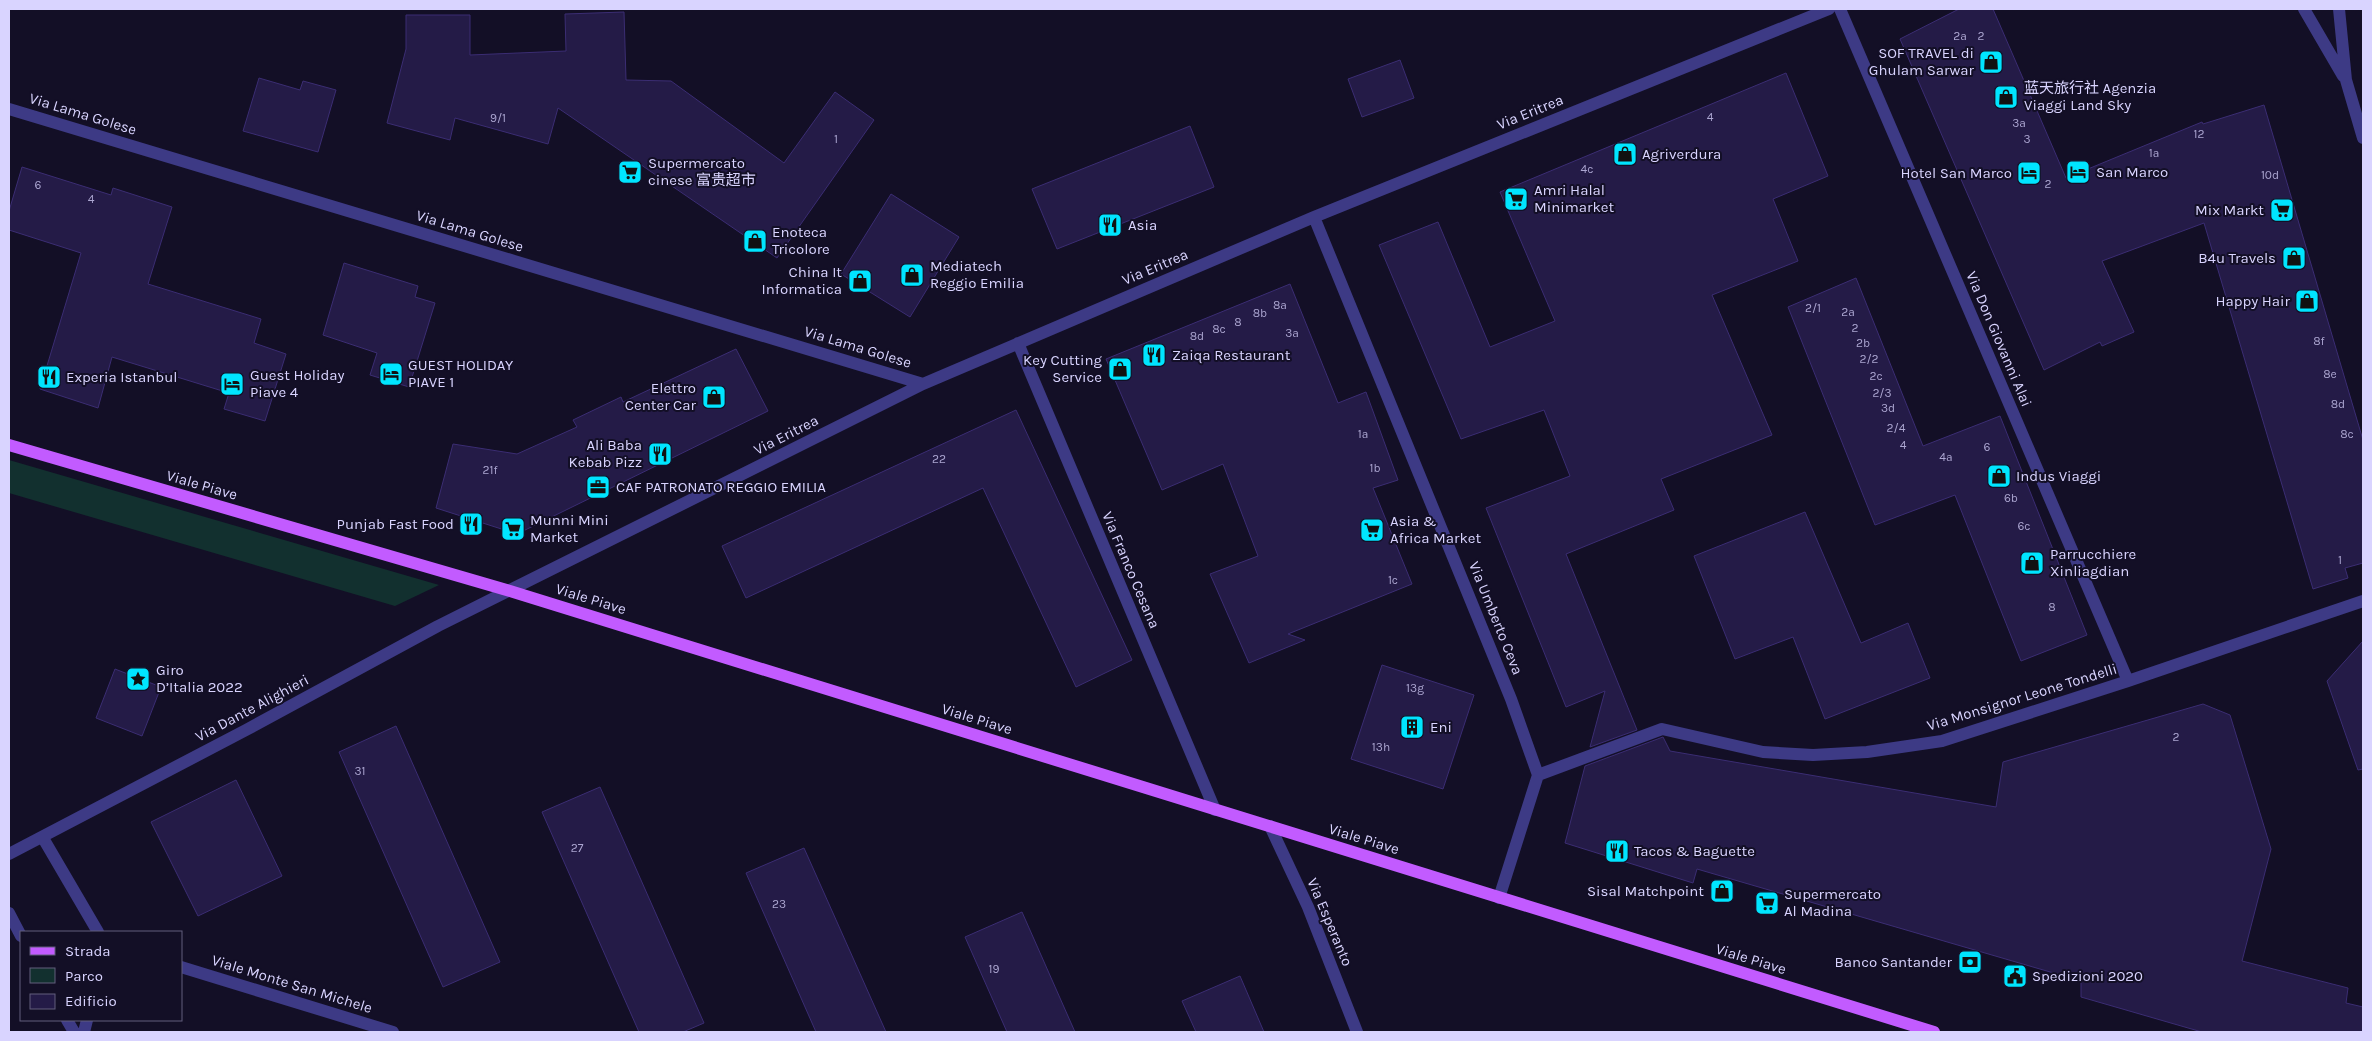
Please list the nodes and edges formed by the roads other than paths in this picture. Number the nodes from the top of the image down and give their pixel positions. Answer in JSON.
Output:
{"nodes":[{"id":1,"x":1829,"y":9,"type":"edge"},
{"id":2,"x":1840,"y":9,"type":"edge"},
{"id":3,"x":2304,"y":9,"type":"edge"},
{"id":4,"x":2339,"y":9,"type":"edge"},
{"id":5,"x":2346,"y":80,"type":"junction"},
{"id":6,"x":9,"y":109,"type":"edge"},
{"id":7,"x":2363,"y":138,"type":"edge"},
{"id":8,"x":1314,"y":217,"type":"junction"},
{"id":9,"x":1018,"y":343,"type":"junction"},
{"id":10,"x":923,"y":384,"type":"junction"},
{"id":11,"x":9,"y":445,"type":"edge"},
{"id":12,"x":510,"y":591,"type":"junction"},
{"id":13,"x":2363,"y":601,"type":"edge"},
{"id":14,"x":2128,"y":681,"type":"junction"},
{"id":15,"x":1538,"y":774,"type":"junction"},
{"id":16,"x":1215,"y":810,"type":"junction"},
{"id":17,"x":1270,"y":826,"type":"junction"},
{"id":18,"x":43,"y":838,"type":"junction"},
{"id":19,"x":9,"y":854,"type":"edge"},
{"id":20,"x":1499,"y":898,"type":"junction"},
{"id":21,"x":9,"y":912,"type":"edge"},
{"id":22,"x":97,"y":931,"type":"edge"},
{"id":23,"x":20,"y":934,"type":"edge"},
{"id":24,"x":182,"y":967,"type":"edge"},
{"id":25,"x":68,"y":1021,"type":"edge"},
{"id":26,"x":74,"y":1032,"type":"edge"},
{"id":27,"x":393,"y":1032,"type":"edge"},
{"id":28,"x":1356,"y":1032,"type":"edge"},
{"id":29,"x":1934,"y":1032,"type":"edge"}],
"edges":[{"from":1,"to":8,"type":"street","name":"Via Eritrea"},
{"from":2,"to":14,"type":"street","name":"Via Don Giovanni Alai"},
{"from":3,"to":5,"type":"street"},
{"from":4,"to":5,"type":"street"},
{"from":5,"to":7,"type":"street"},
{"from":6,"to":10,"type":"street","name":"Via Lama Golese"},
{"from":8,"to":9,"type":"street","name":"Via Eritrea"},
{"from":8,"to":15,"type":"street","name":"Via Umberto Ceva"},
{"from":9,"to":10,"type":"street","name":"Via Eritrea"},
{"from":9,"to":16,"type":"street","name":"Via Franco Cesana"},
{"from":10,"to":12,"type":"street","name":"Via Eritrea"},
{"from":11,"to":12,"type":"main road","name":"Viale Piave"},
{"from":12,"to":16,"type":"main road","name":"Viale Piave"},
{"from":12,"to":18,"type":"street","name":"Via Dante Alighieri"},
{"from":13,"to":14,"type":"street","name":"Via Monsignor Leone Tondelli"},
{"from":14,"to":15,"type":"street","name":"Via Monsignor Leone Tondelli"},
{"from":15,"to":20,"type":"street"},
{"from":16,"to":17,"type":"main road","name":"Viale Piave"},
{"from":17,"to":20,"type":"main road","name":"Viale Piave"},
{"from":17,"to":28,"type":"street","name":"Via Esperanto"},
{"from":18,"to":19,"type":"street","name":"Via Dante Alighieri"},
{"from":18,"to":22,"type":"street"},
{"from":20,"to":29,"type":"main road","name":"Viale Piave"},
{"from":21,"to":23,"type":"street"},
{"from":24,"to":27,"type":"street","name":"Viale Monte San Michele"},
{"from":25,"to":26,"type":"street"}]}
